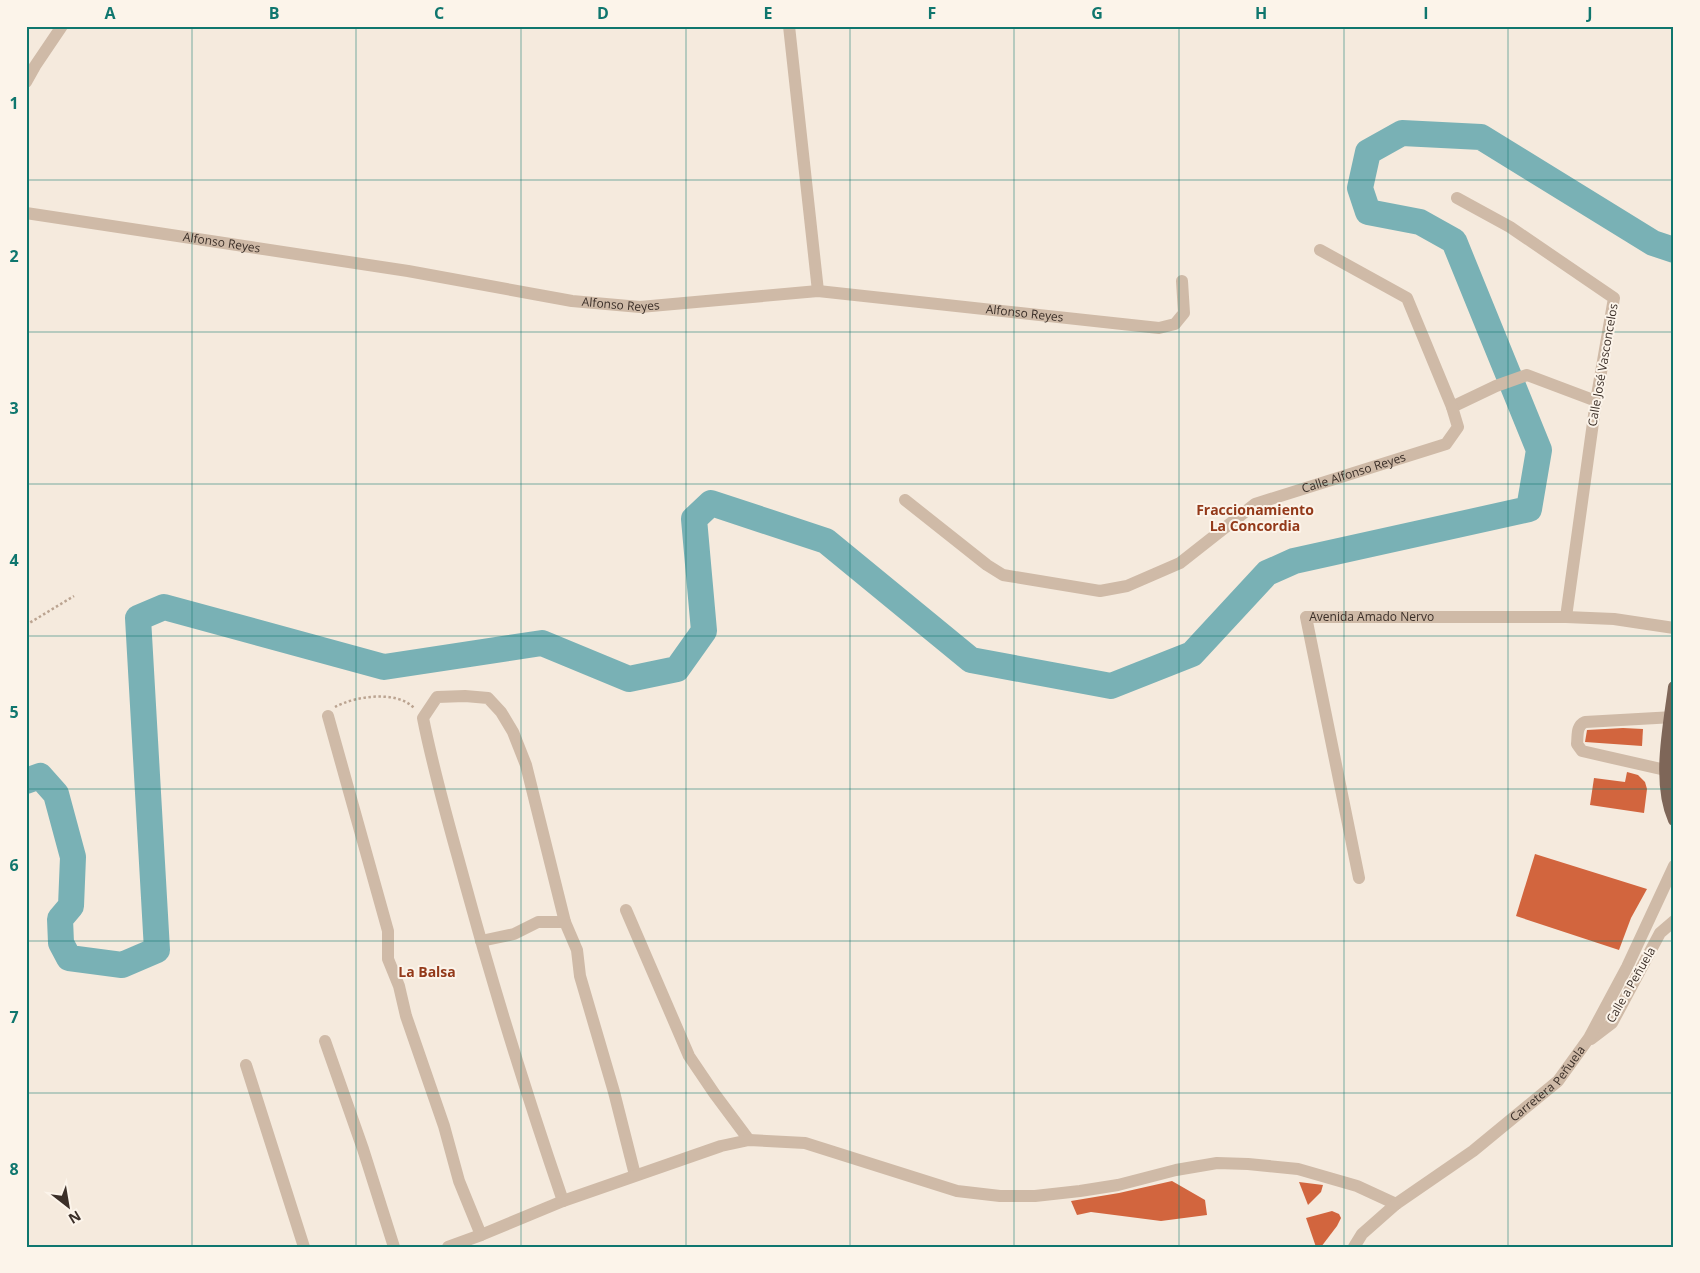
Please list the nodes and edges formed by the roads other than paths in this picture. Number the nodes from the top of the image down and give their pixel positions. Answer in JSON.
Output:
{"nodes":[{"id":1,"x":62,"y":26,"type":"edge"},
{"id":2,"x":789,"y":26,"type":"edge"},
{"id":3,"x":26,"y":82,"type":"edge"},
{"id":4,"x":1457,"y":198,"type":"dead end"},
{"id":5,"x":26,"y":213,"type":"edge"},
{"id":6,"x":1320,"y":250,"type":"dead end"},
{"id":7,"x":1182,"y":281,"type":"dead end"},
{"id":8,"x":818,"y":291,"type":"junction"},
{"id":9,"x":1596,"y":401,"type":"junction"},
{"id":10,"x":1452,"y":407,"type":"junction"},
{"id":11,"x":905,"y":500,"type":"dead end"},
{"id":12,"x":1566,"y":617,"type":"junction"},
{"id":13,"x":1674,"y":628,"type":"edge"},
{"id":14,"x":1674,"y":687,"type":"edge"},
{"id":15,"x":328,"y":716,"type":"road end"},
{"id":16,"x":1672,"y":717,"type":"edge"},
{"id":17,"x":1670,"y":771,"type":"edge"},
{"id":18,"x":1674,"y":820,"type":"edge"},
{"id":19,"x":1674,"y":866,"type":"edge"},
{"id":20,"x":1359,"y":878,"type":"dead end"},
{"id":21,"x":626,"y":910,"type":"dead end"},
{"id":22,"x":1674,"y":921,"type":"edge"},
{"id":23,"x":565,"y":922,"type":"junction"},
{"id":24,"x":481,"y":941,"type":"junction"},
{"id":25,"x":325,"y":1041,"type":"dead end"},
{"id":26,"x":1583,"y":1046,"type":"junction"},
{"id":27,"x":246,"y":1064,"type":"dead end"},
{"id":28,"x":749,"y":1140,"type":"junction"},
{"id":29,"x":635,"y":1175,"type":"junction"},
{"id":30,"x":563,"y":1200,"type":"junction"},
{"id":31,"x":1396,"y":1204,"type":"junction"},
{"id":32,"x":481,"y":1235,"type":"junction"},
{"id":33,"x":304,"y":1247,"type":"edge"},
{"id":34,"x":394,"y":1247,"type":"edge"},
{"id":35,"x":448,"y":1247,"type":"edge"},
{"id":36,"x":1354,"y":1247,"type":"edge"}],
"edges":[{"from":1,"to":3,"type":"street"},
{"from":2,"to":8,"type":"street"},
{"from":4,"to":9,"type":"street","name":"Calle José Vasconcelos"},
{"from":5,"to":8,"type":"street","name":"Alfonso Reyes"},
{"from":6,"to":10,"type":"street","name":"Calle Alfonso Reyes"},
{"from":7,"to":8,"type":"street","name":"Alfonso Reyes"},
{"from":9,"to":10,"type":"street"},
{"from":9,"to":12,"type":"street","name":"Calle José Vasconcelos"},
{"from":10,"to":11,"type":"street","name":"Calle Alfonso Reyes"},
{"from":12,"to":13,"type":"street","name":"Avenida Amado Nervo"},
{"from":12,"to":20,"type":"street","name":"Avenida Amado Nervo"},
{"from":14,"to":16,"type":"main road"},
{"from":15,"to":32,"type":"street"},
{"from":16,"to":17,"type":"main road"},
{"from":16,"to":17,"type":"street"},
{"from":17,"to":18,"type":"main road"},
{"from":19,"to":26,"type":"street","name":"Carretera Peñuela"},
{"from":21,"to":28,"type":"street"},
{"from":22,"to":26,"type":"street","name":"Calle a Peñuela"},
{"from":23,"to":24,"type":"street"},
{"from":23,"to":24,"type":"street"},
{"from":23,"to":29,"type":"street"},
{"from":24,"to":30,"type":"street"},
{"from":25,"to":34,"type":"street"},
{"from":26,"to":31,"type":"street","name":"Carretera Peñuela"},
{"from":27,"to":33,"type":"street"},
{"from":28,"to":29,"type":"street"},
{"from":28,"to":31,"type":"street"},
{"from":29,"to":30,"type":"street"},
{"from":30,"to":32,"type":"street"},
{"from":31,"to":36,"type":"street","name":"Carretera Peñuela"},
{"from":32,"to":35,"type":"street"}]}
